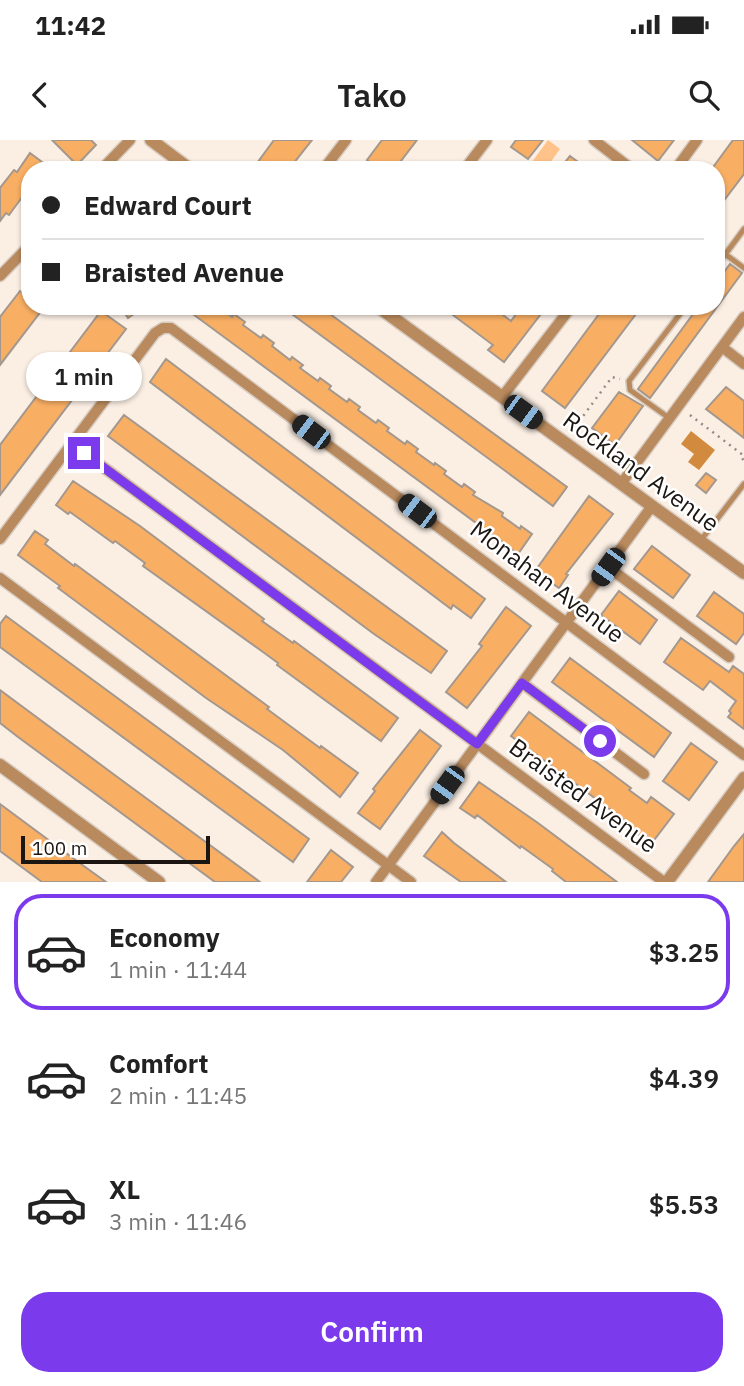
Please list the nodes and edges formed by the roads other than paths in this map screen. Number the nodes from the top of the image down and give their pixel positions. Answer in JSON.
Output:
{"nodes":[{"id":1,"x":130,"y":140,"type":"edge"},
{"id":2,"x":151,"y":140,"type":"edge"},
{"id":3,"x":346,"y":140,"type":"edge"},
{"id":4,"x":487,"y":140,"type":"edge"},
{"id":5,"x":594,"y":140,"type":"edge"},
{"id":6,"x":697,"y":140,"type":"edge"},
{"id":7,"x":110,"y":161,"type":"edge"},
{"id":8,"x":179,"y":161,"type":"edge"},
{"id":9,"x":330,"y":161,"type":"edge"},
{"id":10,"x":471,"y":161,"type":"edge"},
{"id":11,"x":621,"y":161,"type":"edge"},
{"id":12,"x":682,"y":161,"type":"edge"},
{"id":13,"x":744,"y":229,"type":"edge"},
{"id":14,"x":21,"y":254,"type":"edge"},
{"id":15,"x":725,"y":254,"type":"joint"},
{"id":16,"x":744,"y":268,"type":"edge"},
{"id":17,"x":0,"y":276,"type":"edge"},
{"id":18,"x":389,"y":315,"type":"edge"},
{"id":19,"x":565,"y":315,"type":"edge"},
{"id":20,"x":679,"y":315,"type":"edge"},
{"id":21,"x":744,"y":317,"type":"edge"},
{"id":22,"x":722,"y":347,"type":"junction"},
{"id":23,"x":744,"y":364,"type":"edge"},
{"id":24,"x":502,"y":397,"type":"junction"},
{"id":25,"x":670,"y":418,"type":"junction"},
{"id":26,"x":72,"y":444,"type":"junction"},
{"id":27,"x":621,"y":484,"type":"junction"},
{"id":28,"x":744,"y":484,"type":"edge"},
{"id":29,"x":652,"y":506,"type":"junction"},
{"id":30,"x":0,"y":538,"type":"edge"},
{"id":31,"x":701,"y":541,"type":"junction"},
{"id":32,"x":608,"y":567,"type":"junction"},
{"id":33,"x":744,"y":573,"type":"edge"},
{"id":34,"x":0,"y":578,"type":"edge"},
{"id":35,"x":566,"y":623,"type":"junction"},
{"id":36,"x":729,"y":657,"type":"dead end"},
{"id":37,"x":522,"y":683,"type":"junction"},
{"id":38,"x":477,"y":744,"type":"junction"},
{"id":39,"x":744,"y":755,"type":"edge"},
{"id":40,"x":0,"y":765,"type":"edge"},
{"id":41,"x":644,"y":775,"type":"dead end"},
{"id":42,"x":744,"y":778,"type":"edge"},
{"id":43,"x":388,"y":865,"type":"junction"},
{"id":44,"x":159,"y":882,"type":"edge"},
{"id":45,"x":376,"y":882,"type":"edge"},
{"id":46,"x":411,"y":882,"type":"edge"},
{"id":47,"x":665,"y":882,"type":"edge"}],
"edges":[{"from":1,"to":7,"type":"street"},
{"from":2,"to":8,"type":"street"},
{"from":3,"to":9,"type":"street"},
{"from":4,"to":10,"type":"street"},
{"from":5,"to":11,"type":"street"},
{"from":6,"to":12,"type":"street"},
{"from":13,"to":15,"type":"lane"},
{"from":14,"to":17,"type":"street"},
{"from":15,"to":16,"type":"lane"},
{"from":18,"to":24,"type":"street","name":"Rockland Avenue"},
{"from":19,"to":24,"type":"street"},
{"from":20,"to":25,"type":"lane"},
{"from":21,"to":22,"type":"street"},
{"from":22,"to":23,"type":"street"},
{"from":22,"to":25,"type":"street"},
{"from":24,"to":27,"type":"street","name":"Rockland Avenue"},
{"from":25,"to":27,"type":"street"},
{"from":26,"to":30,"type":"street"},
{"from":26,"to":35,"type":"street","name":"Monahan Avenue"},
{"from":26,"to":38,"type":"street","name":"Braisted Avenue"},
{"from":27,"to":29,"type":"street","name":"Rockland Avenue"},
{"from":28,"to":31,"type":"lane"},
{"from":29,"to":31,"type":"street","name":"Rockland Avenue"},
{"from":29,"to":32,"type":"street"},
{"from":31,"to":33,"type":"street","name":"Rockland Avenue"},
{"from":32,"to":35,"type":"street"},
{"from":32,"to":36,"type":"street"},
{"from":34,"to":43,"type":"street"},
{"from":35,"to":37,"type":"street"},
{"from":35,"to":39,"type":"street","name":"Monahan Avenue"},
{"from":37,"to":38,"type":"street"},
{"from":37,"to":41,"type":"street"},
{"from":38,"to":43,"type":"street"},
{"from":38,"to":47,"type":"street","name":"Braisted Avenue"},
{"from":40,"to":44,"type":"street"},
{"from":42,"to":47,"type":"street"},
{"from":43,"to":45,"type":"street"},
{"from":43,"to":46,"type":"street"}]}
